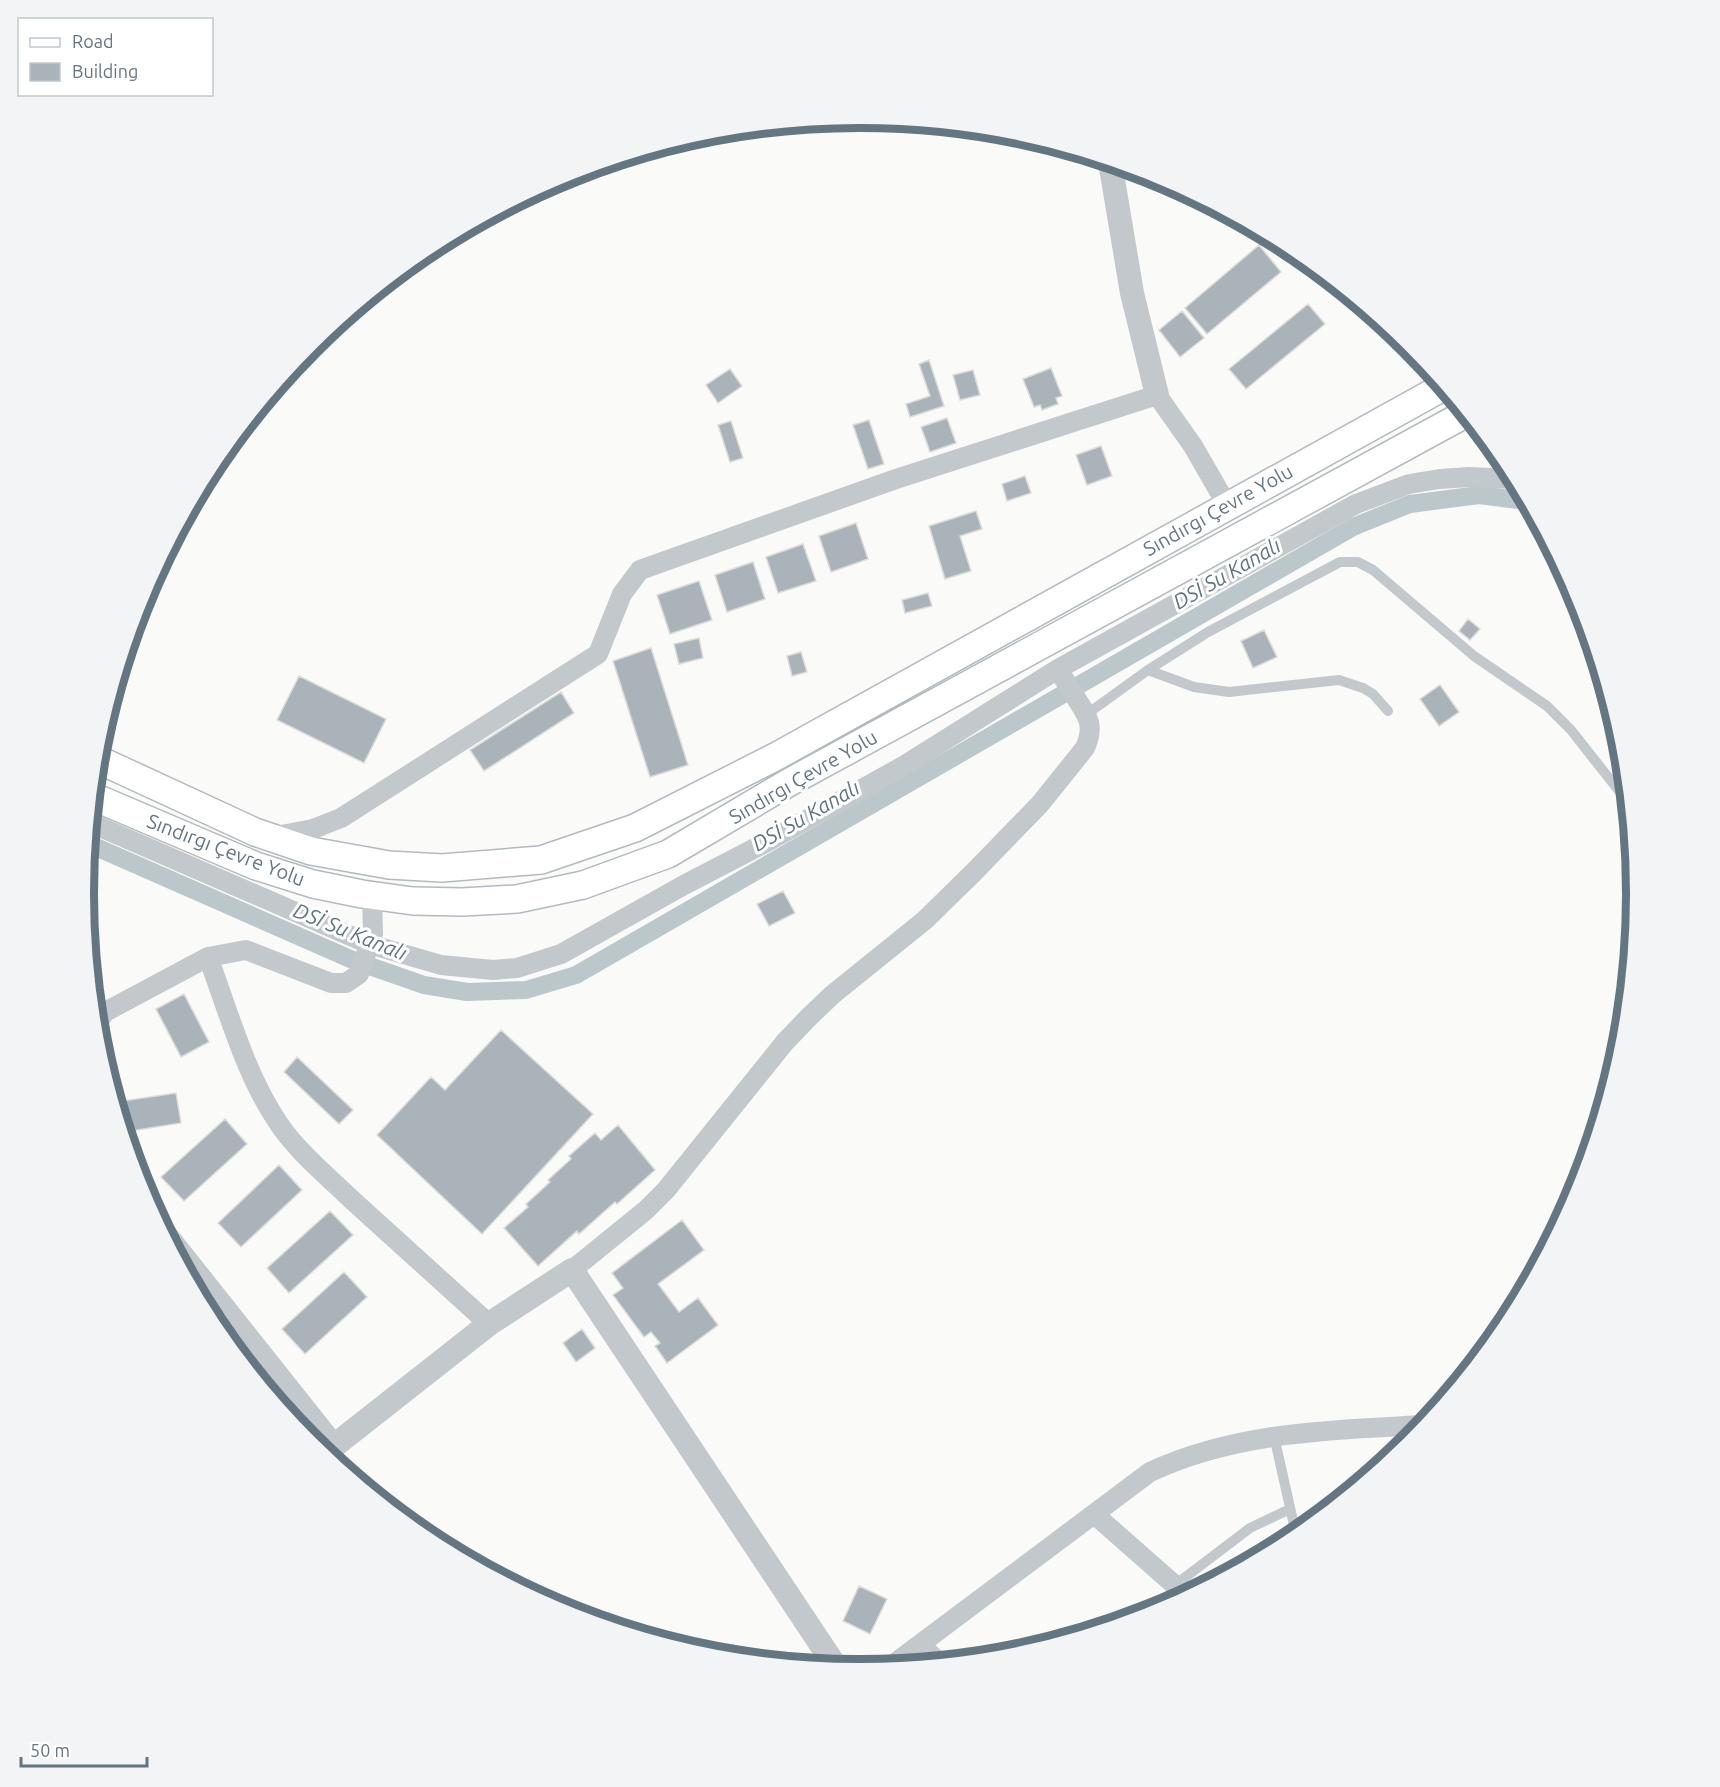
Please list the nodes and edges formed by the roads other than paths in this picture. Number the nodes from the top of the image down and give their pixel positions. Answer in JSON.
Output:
{"nodes":[{"id":1,"x":1112,"y":171,"type":"edge"},
{"id":2,"x":1437,"y":390,"type":"edge"},
{"id":3,"x":1157,"y":395,"type":"junction"},
{"id":4,"x":1459,"y":417,"type":"edge"},
{"id":5,"x":1502,"y":478,"type":"edge"},
{"id":6,"x":1227,"y":505,"type":"junction"},
{"id":7,"x":1105,"y":610,"type":"junction"},
{"id":8,"x":1148,"y":670,"type":"junction"},
{"id":9,"x":1062,"y":675,"type":"junction"},
{"id":10,"x":1082,"y":706,"type":"junction"},
{"id":11,"x":1388,"y":711,"type":"dead end"},
{"id":12,"x":106,"y":763,"type":"edge"},
{"id":13,"x":1618,"y":790,"type":"edge"},
{"id":14,"x":100,"y":800,"type":"edge"},
{"id":15,"x":98,"y":826,"type":"edge"},
{"id":16,"x":270,"y":837,"type":"junction"},
{"id":17,"x":372,"y":895,"type":"junction"},
{"id":18,"x":368,"y":947,"type":"junction"},
{"id":19,"x":208,"y":957,"type":"junction"},
{"id":20,"x":104,"y":1013,"type":"edge"},
{"id":21,"x":192,"y":1266,"type":"edge"},
{"id":22,"x":572,"y":1270,"type":"junction"},
{"id":23,"x":489,"y":1324,"type":"junction"},
{"id":24,"x":1410,"y":1426,"type":"edge"},
{"id":25,"x":320,"y":1436,"type":"edge"},
{"id":26,"x":1274,"y":1436,"type":"junction"},
{"id":27,"x":332,"y":1447,"type":"edge"},
{"id":28,"x":1290,"y":1509,"type":"junction"},
{"id":29,"x":1094,"y":1514,"type":"junction"},
{"id":30,"x":1295,"y":1523,"type":"edge"},
{"id":31,"x":1186,"y":1586,"type":"edge"},
{"id":32,"x":1174,"y":1591,"type":"edge"},
{"id":33,"x":920,"y":1645,"type":"junction"},
{"id":34,"x":931,"y":1655,"type":"edge"},
{"id":35,"x":903,"y":1657,"type":"edge"},
{"id":36,"x":830,"y":1658,"type":"edge"}],
"edges":[{"from":1,"to":3,"type":"street"},
{"from":2,"to":6,"type":"main road","name":"Sındırgı Çevre Yolu"},
{"from":3,"to":6,"type":"street"},
{"from":3,"to":16,"type":"street"},
{"from":4,"to":7,"type":"main road","name":"Sındırgı Çevre Yolu"},
{"from":5,"to":9,"type":"street"},
{"from":6,"to":7,"type":"main road"},
{"from":6,"to":16,"type":"main road","name":"Sındırgı Çevre Yolu"},
{"from":7,"to":17,"type":"main road","name":"Sındırgı Çevre Yolu"},
{"from":8,"to":10,"type":"lane"},
{"from":8,"to":11,"type":"lane"},
{"from":8,"to":13,"type":"lane"},
{"from":9,"to":10,"type":"street"},
{"from":9,"to":18,"type":"street"},
{"from":10,"to":22,"type":"street"},
{"from":12,"to":16,"type":"main road","name":"Sındırgı Çevre Yolu"},
{"from":14,"to":17,"type":"main road","name":"Sındırgı Çevre Yolu"},
{"from":15,"to":18,"type":"street"},
{"from":17,"to":18,"type":"street"},
{"from":18,"to":19,"type":"street"},
{"from":19,"to":20,"type":"street"},
{"from":19,"to":23,"type":"street"},
{"from":21,"to":25,"type":"street"},
{"from":22,"to":23,"type":"street"},
{"from":22,"to":36,"type":"street"},
{"from":23,"to":27,"type":"street"},
{"from":24,"to":26,"type":"street"},
{"from":26,"to":28,"type":"lane"},
{"from":26,"to":29,"type":"street"},
{"from":28,"to":30,"type":"lane"},
{"from":28,"to":31,"type":"lane"},
{"from":29,"to":32,"type":"street"},
{"from":29,"to":33,"type":"street"},
{"from":33,"to":34,"type":"street"},
{"from":33,"to":35,"type":"street"}]}
